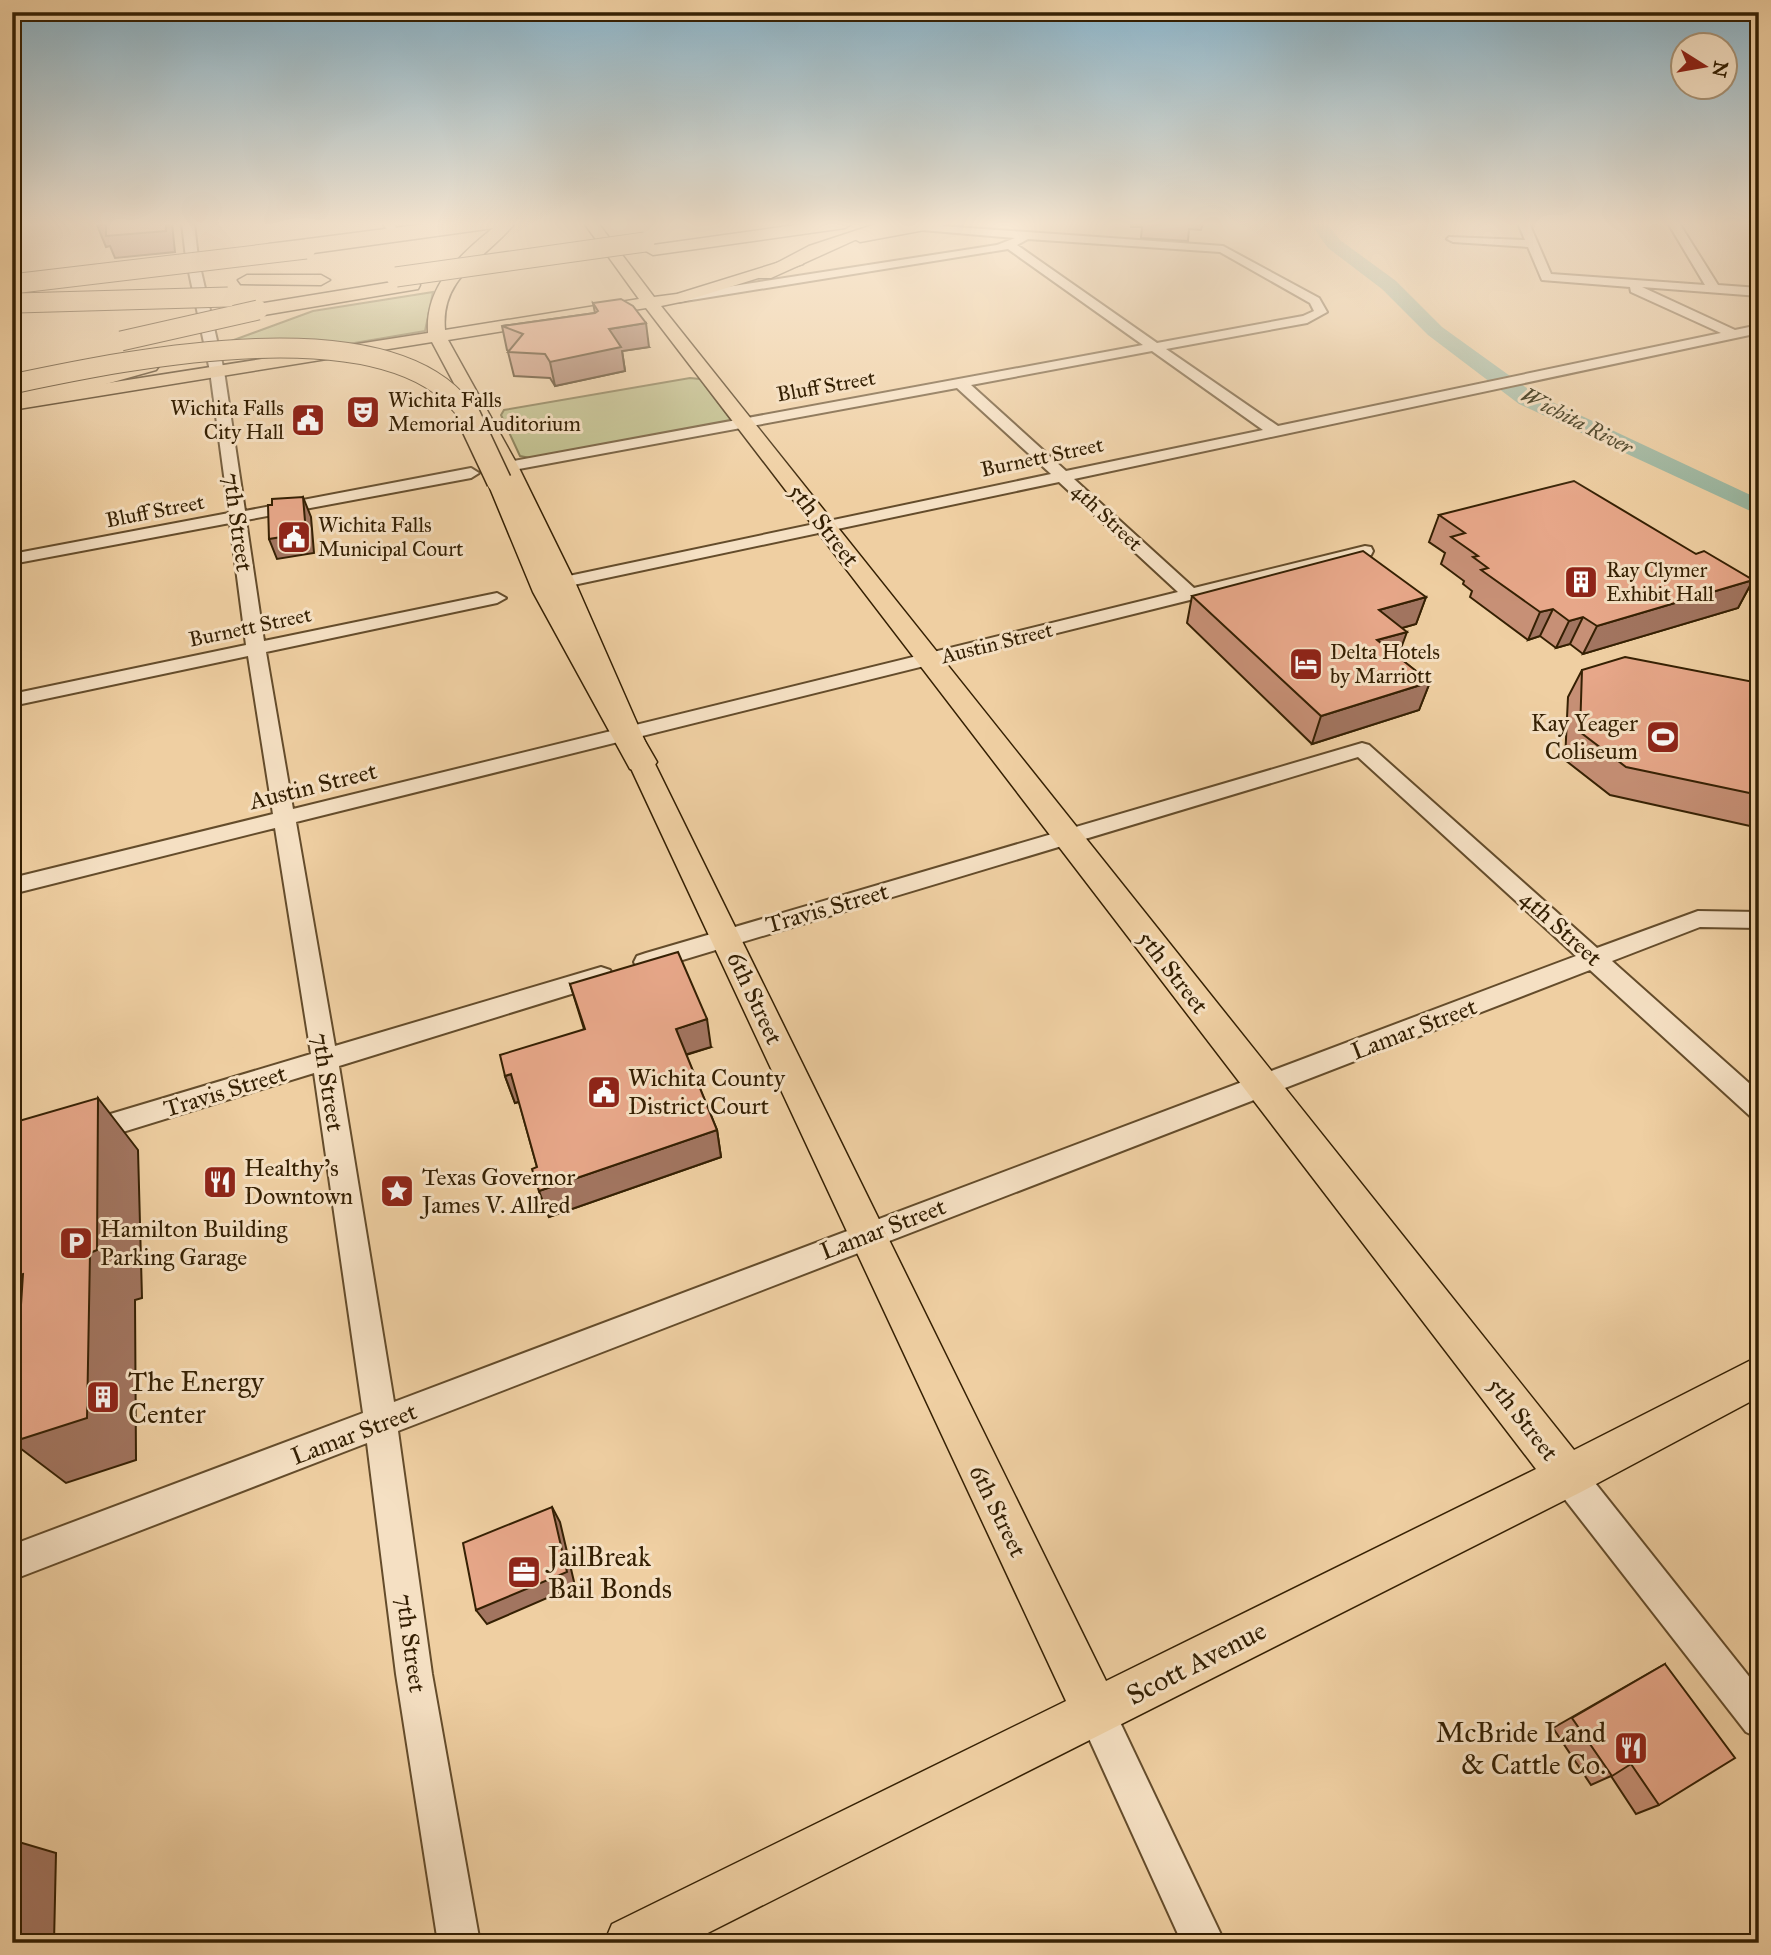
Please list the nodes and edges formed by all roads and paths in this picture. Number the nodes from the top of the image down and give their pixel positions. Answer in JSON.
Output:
{"nodes":[{"id":1,"x":204,"y":314,"type":"edge"},
{"id":2,"x":213,"y":314,"type":"edge"},
{"id":3,"x":232,"y":314,"type":"edge"},
{"id":4,"x":435,"y":314,"type":"edge"},
{"id":5,"x":575,"y":314,"type":"edge"},
{"id":6,"x":659,"y":314,"type":"edge"},
{"id":7,"x":1109,"y":314,"type":"edge"},
{"id":8,"x":1317,"y":314,"type":"edge"},
{"id":9,"x":1690,"y":314,"type":"edge"},
{"id":10,"x":1759,"y":329,"type":"edge"},
{"id":11,"x":1733,"y":334,"type":"junction"},
{"id":12,"x":437,"y":335,"type":"junction"},
{"id":13,"x":1156,"y":347,"type":"junction"},
{"id":14,"x":216,"y":370,"type":"junction"},
{"id":15,"x":12,"y":371,"type":"edge"},
{"id":16,"x":959,"y":383,"type":"junction"},
{"id":17,"x":12,"y":384,"type":"edge"},
{"id":18,"x":12,"y":398,"type":"edge"},
{"id":19,"x":12,"y":404,"type":"edge"},
{"id":20,"x":744,"y":422,"type":"junction"},
{"id":21,"x":1276,"y":432,"type":"junction"},
{"id":22,"x":471,"y":472,"type":"dead end"},
{"id":23,"x":503,"y":474,"type":"junction"},
{"id":24,"x":1062,"y":476,"type":"junction"},
{"id":25,"x":238,"y":516,"type":"junction"},
{"id":26,"x":824,"y":526,"type":"junction"},
{"id":27,"x":1365,"y":551,"type":"edge"},
{"id":28,"x":12,"y":559,"type":"edge"},
{"id":29,"x":564,"y":582,"type":"junction"},
{"id":30,"x":1192,"y":595,"type":"junction"},
{"id":31,"x":497,"y":598,"type":"dead end"},
{"id":32,"x":256,"y":649,"type":"junction"},
{"id":33,"x":930,"y":660,"type":"junction"},
{"id":34,"x":12,"y":700,"type":"edge"},
{"id":35,"x":627,"y":732,"type":"junction"},
{"id":36,"x":1362,"y":749,"type":"joint"},
{"id":37,"x":641,"y":762,"type":"joint"},
{"id":38,"x":286,"y":819,"type":"junction"},
{"id":39,"x":1066,"y":837,"type":"junction"},
{"id":40,"x":12,"y":886,"type":"edge"},
{"id":41,"x":1759,"y":920,"type":"edge"},
{"id":42,"x":727,"y":937,"type":"junction"},
{"id":43,"x":1596,"y":960,"type":"junction"},
{"id":44,"x":325,"y":1061,"type":"junction"},
{"id":45,"x":1263,"y":1085,"type":"junction"},
{"id":46,"x":1759,"y":1108,"type":"edge"},
{"id":47,"x":64,"y":1139,"type":"edge"},
{"id":48,"x":866,"y":1236,"type":"junction"},
{"id":49,"x":1759,"y":1376,"type":"edge"},
{"id":50,"x":381,"y":1424,"type":"junction"},
{"id":51,"x":1567,"y":1476,"type":"junction"},
{"id":52,"x":12,"y":1563,"type":"edge"},
{"id":53,"x":1096,"y":1712,"type":"junction"},
{"id":54,"x":1759,"y":1719,"type":"edge"},
{"id":55,"x":458,"y":1943,"type":"edge"},
{"id":56,"x":631,"y":1943,"type":"edge"},
{"id":57,"x":1204,"y":1943,"type":"edge"}],
"edges":[{"from":1,"to":14,"type":"street","name":"7th Street"},
{"from":2,"to":15,"type":"highway","bridge":true},
{"from":3,"to":18,"type":"highway","bridge":true},
{"from":4,"to":12,"type":"main road"},
{"from":5,"to":12,"type":"main road"},
{"from":6,"to":20,"type":"main road","name":"5th Street"},
{"from":7,"to":13,"type":"street"},
{"from":8,"to":13,"type":"street","name":"Bluff Street"},
{"from":9,"to":11,"type":"street"},
{"from":10,"to":11,"type":"street","name":"Burnett Street"},
{"from":11,"to":21,"type":"street","name":"Burnett Street"},
{"from":12,"to":14,"type":"main road"},
{"from":12,"to":23,"type":"main road"},
{"from":13,"to":16,"type":"street","name":"Bluff Street"},
{"from":13,"to":21,"type":"street"},
{"from":14,"to":19,"type":"main road"},
{"from":14,"to":25,"type":"street","name":"7th Street"},
{"from":16,"to":20,"type":"street","name":"Bluff Street"},
{"from":16,"to":24,"type":"street","name":"4th Street"},
{"from":17,"to":23,"type":"highway","bridge":true},
{"from":20,"to":23,"type":"street","name":"Bluff Street"},
{"from":20,"to":26,"type":"main road","name":"5th Street"},
{"from":21,"to":24,"type":"street","name":"Burnett Street"},
{"from":22,"to":25,"type":"street","name":"Bluff Street"},
{"from":23,"to":29,"type":"main road"},
{"from":23,"to":35,"type":"highway"},
{"from":24,"to":26,"type":"street","name":"Burnett Street"},
{"from":24,"to":30,"type":"street","name":"4th Street"},
{"from":25,"to":28,"type":"street","name":"Bluff Street"},
{"from":25,"to":32,"type":"street","name":"7th Street"},
{"from":26,"to":29,"type":"street","name":"Burnett Street"},
{"from":26,"to":33,"type":"main road","name":"5th Street"},
{"from":27,"to":30,"type":"street","name":"Austin Street"},
{"from":29,"to":35,"type":"main road"},
{"from":30,"to":33,"type":"street","name":"Austin Street"},
{"from":31,"to":32,"type":"street","name":"Burnett Street"},
{"from":32,"to":34,"type":"street","name":"Burnett Street"},
{"from":32,"to":38,"type":"street","name":"7th Street"},
{"from":33,"to":35,"type":"street","name":"Austin Street"},
{"from":33,"to":39,"type":"main road","name":"5th Street"},
{"from":35,"to":37,"type":"highway"},
{"from":35,"to":38,"type":"street","name":"Austin Street"},
{"from":36,"to":39,"type":"street","name":"Travis Street"},
{"from":36,"to":43,"type":"street","name":"4th Street"},
{"from":37,"to":42,"type":"main road","name":"6th Street"},
{"from":38,"to":40,"type":"street","name":"Austin Street"},
{"from":38,"to":44,"type":"street","name":"7th Street"},
{"from":39,"to":42,"type":"street","name":"Travis Street"},
{"from":39,"to":45,"type":"main road","name":"5th Street"},
{"from":41,"to":43,"type":"street","name":"Lamar Street"},
{"from":42,"to":44,"type":"street","name":"Travis Street"},
{"from":42,"to":48,"type":"main road","name":"6th Street"},
{"from":43,"to":45,"type":"street","name":"Lamar Street"},
{"from":43,"to":46,"type":"street","name":"4th Street"},
{"from":44,"to":47,"type":"street","name":"Travis Street"},
{"from":44,"to":50,"type":"street","name":"7th Street"},
{"from":45,"to":48,"type":"street","name":"Lamar Street"},
{"from":45,"to":51,"type":"main road","name":"5th Street"},
{"from":48,"to":50,"type":"street","name":"Lamar Street"},
{"from":48,"to":53,"type":"main road","name":"6th Street"},
{"from":49,"to":51,"type":"main road","name":"Scott Avenue"},
{"from":50,"to":52,"type":"street","name":"Lamar Street"},
{"from":50,"to":55,"type":"street","name":"7th Street"},
{"from":51,"to":53,"type":"main road","name":"Scott Avenue"},
{"from":51,"to":54,"type":"street","name":"5th Street"},
{"from":53,"to":56,"type":"main road","name":"Scott Avenue"},
{"from":53,"to":57,"type":"street","name":"6th Street"}]}
